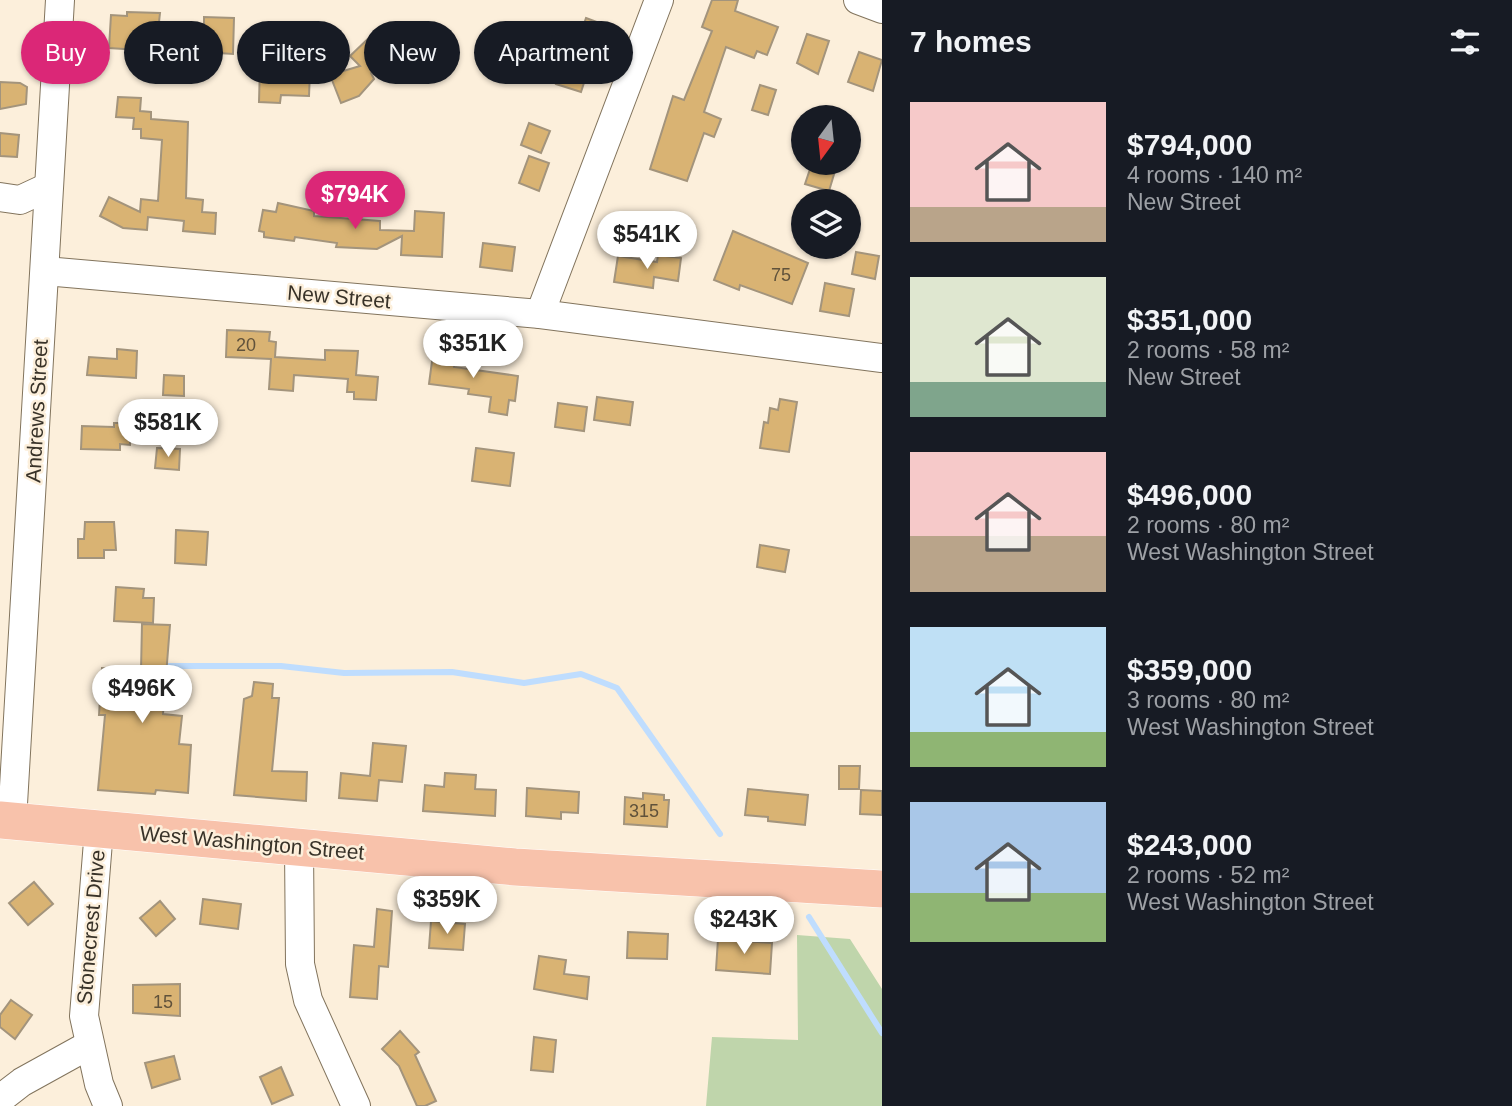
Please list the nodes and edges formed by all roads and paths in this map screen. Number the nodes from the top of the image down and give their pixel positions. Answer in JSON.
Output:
{"nodes":[{"id":1,"x":60,"y":0,"type":"edge"},
{"id":2,"x":659,"y":0,"type":"edge"},
{"id":3,"x":858,"y":0,"type":"edge"},
{"id":4,"x":882,"y":9,"type":"edge"},
{"id":5,"x":48,"y":187,"type":"junction"},
{"id":6,"x":0,"y":197,"type":"edge"},
{"id":7,"x":45,"y":271,"type":"junction"},
{"id":8,"x":541,"y":314,"type":"junction"},
{"id":9,"x":882,"y":358,"type":"edge"},
{"id":10,"x":6,"y":820,"type":"edge"},
{"id":11,"x":99,"y":829,"type":"junction"},
{"id":12,"x":299,"y":847,"type":"junction"},
{"id":13,"x":882,"y":889,"type":"edge"},
{"id":14,"x":89,"y":1045,"type":"junction"},
{"id":15,"x":0,"y":1098,"type":"edge"},
{"id":16,"x":108,"y":1106,"type":"edge"},
{"id":17,"x":356,"y":1106,"type":"edge"}],
"edges":[{"from":1,"to":5,"type":"street","name":"Andrews Street"},
{"from":2,"to":8,"type":"street"},
{"from":3,"to":4,"type":"street"},
{"from":5,"to":6,"type":"street"},
{"from":5,"to":7,"type":"street","name":"Andrews Street"},
{"from":7,"to":8,"type":"street","name":"New Street"},
{"from":7,"to":10,"type":"street","name":"Andrews Street"},
{"from":8,"to":9,"type":"street","name":"New Street"},
{"from":10,"to":11,"type":"main road","name":"West Washington Street"},
{"from":11,"to":12,"type":"main road","name":"West Washington Street"},
{"from":11,"to":14,"type":"street","name":"Stonecrest Drive"},
{"from":12,"to":13,"type":"main road","name":"West Washington Street"},
{"from":12,"to":17,"type":"street"},
{"from":14,"to":15,"type":"street"},
{"from":14,"to":16,"type":"street","name":"Stonecrest Drive"}]}
